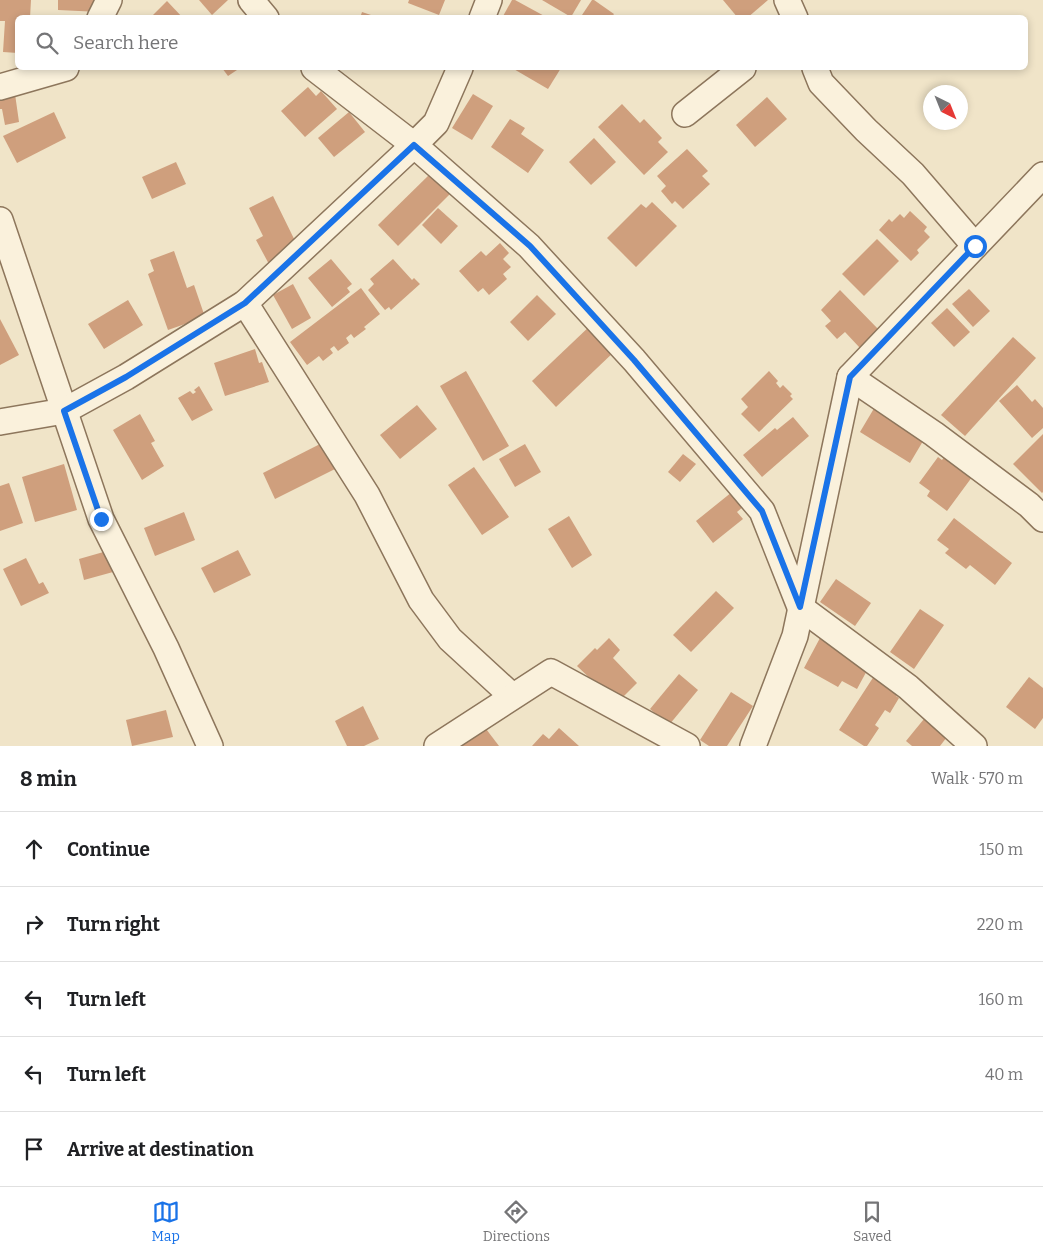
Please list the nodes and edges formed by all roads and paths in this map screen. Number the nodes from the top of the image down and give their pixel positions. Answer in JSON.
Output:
{"nodes":[{"id":1,"x":109,"y":0,"type":"edge"},
{"id":2,"x":251,"y":0,"type":"edge"},
{"id":3,"x":489,"y":0,"type":"edge"},
{"id":4,"x":787,"y":0,"type":"edge"},
{"id":5,"x":102,"y":15,"type":"edge"},
{"id":6,"x":264,"y":15,"type":"edge"},
{"id":7,"x":483,"y":15,"type":"edge"},
{"id":8,"x":794,"y":15,"type":"edge"},
{"id":9,"x":59,"y":70,"type":"edge"},
{"id":10,"x":317,"y":70,"type":"edge"},
{"id":11,"x":459,"y":70,"type":"edge"},
{"id":12,"x":740,"y":70,"type":"edge"},
{"id":13,"x":816,"y":70,"type":"edge"},
{"id":14,"x":0,"y":87,"type":"edge"},
{"id":15,"x":685,"y":114,"type":"dead end"},
{"id":16,"x":414,"y":145,"type":"junction"},
{"id":17,"x":1043,"y":175,"type":"edge"},
{"id":18,"x":0,"y":220,"type":"edge"},
{"id":19,"x":975,"y":246,"type":"junction"},
{"id":20,"x":245,"y":303,"type":"junction"},
{"id":21,"x":850,"y":377,"type":"junction"},
{"id":22,"x":64,"y":411,"type":"junction"},
{"id":23,"x":0,"y":422,"type":"edge"},
{"id":24,"x":1043,"y":519,"type":"edge"},
{"id":25,"x":800,"y":607,"type":"junction"},
{"id":26,"x":512,"y":696,"type":"junction"},
{"id":27,"x":210,"y":746,"type":"edge"},
{"id":28,"x":437,"y":746,"type":"edge"},
{"id":29,"x":687,"y":746,"type":"edge"},
{"id":30,"x":753,"y":746,"type":"edge"},
{"id":31,"x":974,"y":746,"type":"edge"}],
"edges":[{"from":1,"to":5,"type":"street"},
{"from":2,"to":6,"type":"street"},
{"from":3,"to":7,"type":"street"},
{"from":4,"to":8,"type":"street"},
{"from":9,"to":14,"type":"street"},
{"from":10,"to":16,"type":"street"},
{"from":11,"to":16,"type":"street"},
{"from":12,"to":15,"type":"street"},
{"from":13,"to":19,"type":"street"},
{"from":16,"to":20,"type":"street"},
{"from":16,"to":25,"type":"street"},
{"from":17,"to":19,"type":"street"},
{"from":18,"to":22,"type":"street"},
{"from":19,"to":21,"type":"street"},
{"from":20,"to":22,"type":"street"},
{"from":20,"to":26,"type":"street"},
{"from":21,"to":24,"type":"street"},
{"from":21,"to":25,"type":"street"},
{"from":22,"to":23,"type":"street"},
{"from":22,"to":27,"type":"street"},
{"from":25,"to":30,"type":"street"},
{"from":25,"to":31,"type":"street"},
{"from":26,"to":28,"type":"street"},
{"from":26,"to":29,"type":"street"}]}
